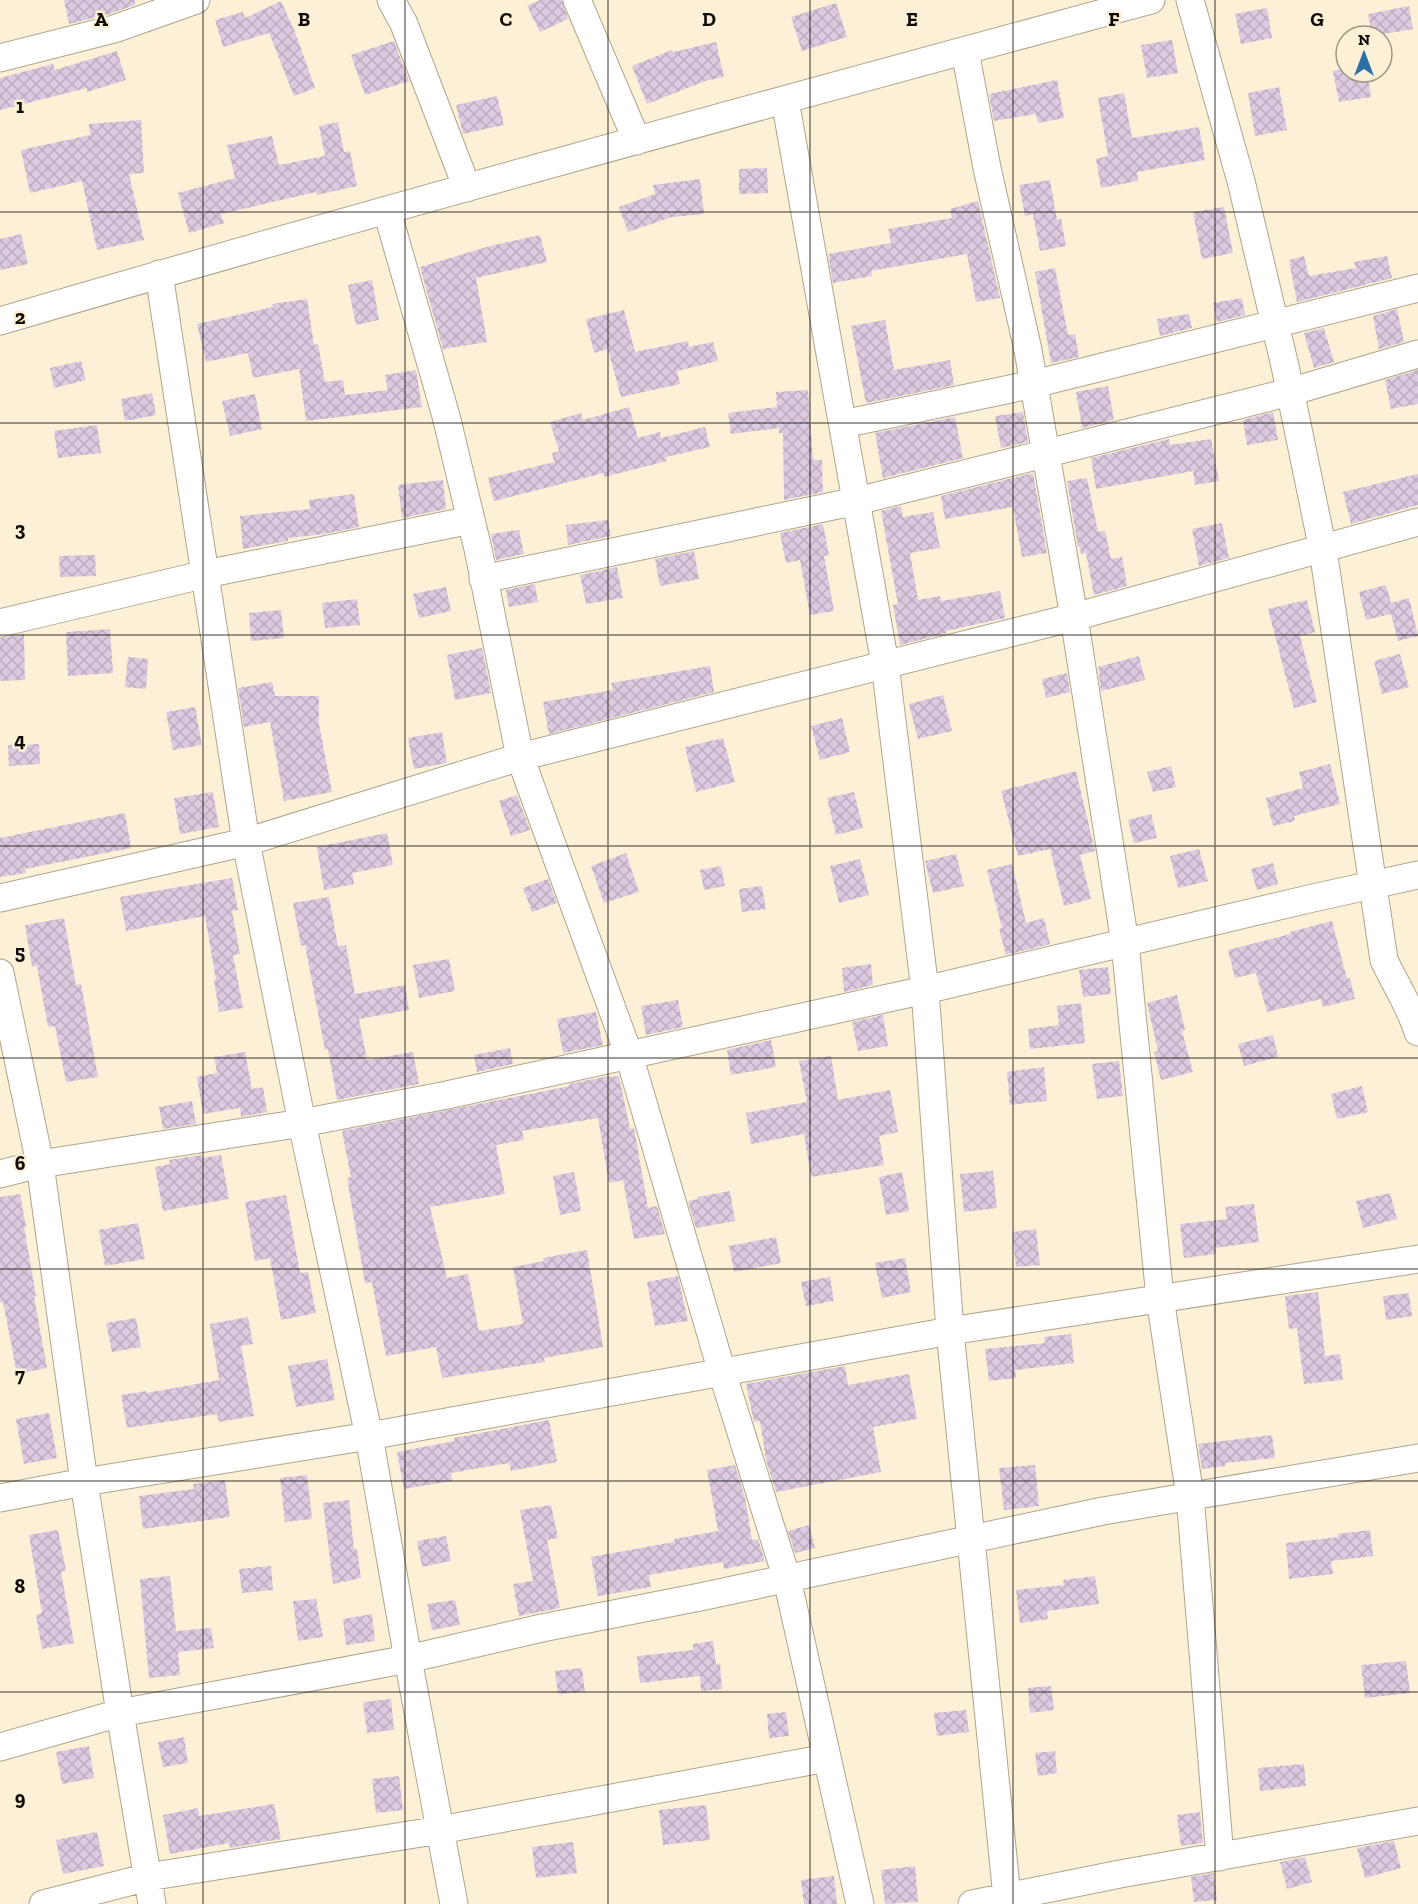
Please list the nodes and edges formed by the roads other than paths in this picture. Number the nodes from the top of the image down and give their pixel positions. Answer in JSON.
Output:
{"nodes":[{"id":1,"x":196,"y":0,"type":"edge"},
{"id":2,"x":391,"y":0,"type":"edge"},
{"id":3,"x":577,"y":0,"type":"edge"},
{"id":4,"x":1152,"y":0,"type":"edge"},
{"id":5,"x":1190,"y":0,"type":"edge"},
{"id":6,"x":965,"y":51,"type":"junction"},
{"id":7,"x":0,"y":58,"type":"edge"},
{"id":8,"x":785,"y":100,"type":"junction"},
{"id":9,"x":637,"y":141,"type":"junction"},
{"id":10,"x":467,"y":188,"type":"junction"},
{"id":11,"x":387,"y":211,"type":"junction"},
{"id":12,"x":159,"y":274,"type":"junction"},
{"id":13,"x":1418,"y":288,"type":"edge"},
{"id":14,"x":0,"y":321,"type":"edge"},
{"id":15,"x":1275,"y":325,"type":"junction"},
{"id":16,"x":1418,"y":354,"type":"edge"},
{"id":17,"x":1034,"y":384,"type":"junction"},
{"id":18,"x":1290,"y":392,"type":"junction"},
{"id":19,"x":843,"y":424,"type":"junction"},
{"id":20,"x":1046,"y":452,"type":"junction"},
{"id":21,"x":857,"y":501,"type":"junction"},
{"id":22,"x":471,"y":520,"type":"junction"},
{"id":23,"x":1418,"y":522,"type":"edge"},
{"id":24,"x":1323,"y":550,"type":"junction"},
{"id":25,"x":206,"y":574,"type":"junction"},
{"id":26,"x":483,"y":579,"type":"junction"},
{"id":27,"x":1074,"y":617,"type":"junction"},
{"id":28,"x":0,"y":623,"type":"edge"},
{"id":29,"x":885,"y":664,"type":"junction"},
{"id":30,"x":520,"y":757,"type":"junction"},
{"id":31,"x":246,"y":842,"type":"junction"},
{"id":32,"x":1418,"y":875,"type":"edge"},
{"id":33,"x":1373,"y":885,"type":"junction"},
{"id":34,"x":0,"y":898,"type":"edge"},
{"id":35,"x":1125,"y":943,"type":"junction"},
{"id":36,"x":0,"y":973,"type":"edge"},
{"id":37,"x":925,"y":990,"type":"junction"},
{"id":38,"x":1418,"y":1032,"type":"edge"},
{"id":39,"x":629,"y":1055,"type":"junction"},
{"id":40,"x":302,"y":1123,"type":"junction"},
{"id":41,"x":40,"y":1164,"type":"junction"},
{"id":42,"x":0,"y":1174,"type":"edge"},
{"id":43,"x":1418,"y":1259,"type":"edge"},
{"id":44,"x":1160,"y":1298,"type":"junction"},
{"id":45,"x":950,"y":1331,"type":"junction"},
{"id":46,"x":722,"y":1372,"type":"junction"},
{"id":47,"x":369,"y":1436,"type":"junction"},
{"id":48,"x":1418,"y":1458,"type":"edge"},
{"id":49,"x":84,"y":1482,"type":"junction"},
{"id":50,"x":1190,"y":1496,"type":"junction"},
{"id":51,"x":0,"y":1497,"type":"edge"},
{"id":52,"x":971,"y":1539,"type":"junction"},
{"id":53,"x":787,"y":1579,"type":"junction"},
{"id":54,"x":408,"y":1659,"type":"junction"},
{"id":55,"x":120,"y":1713,"type":"junction"},
{"id":56,"x":0,"y":1747,"type":"edge"},
{"id":57,"x":827,"y":1758,"type":"junction"},
{"id":58,"x":1418,"y":1821,"type":"edge"},
{"id":59,"x":440,"y":1830,"type":"junction"},
{"id":60,"x":1220,"y":1857,"type":"junction"},
{"id":61,"x":148,"y":1877,"type":"junction"},
{"id":62,"x":1007,"y":1897,"type":"junction"},
{"id":63,"x":43,"y":1904,"type":"edge"},
{"id":64,"x":152,"y":1904,"type":"edge"},
{"id":65,"x":454,"y":1904,"type":"edge"},
{"id":66,"x":860,"y":1904,"type":"edge"},
{"id":67,"x":972,"y":1904,"type":"edge"}],
"edges":[{"from":1,"to":7,"type":"street"},
{"from":2,"to":10,"type":"street"},
{"from":3,"to":9,"type":"street"},
{"from":4,"to":6,"type":"street"},
{"from":5,"to":15,"type":"street"},
{"from":6,"to":8,"type":"street"},
{"from":6,"to":17,"type":"street"},
{"from":8,"to":9,"type":"street"},
{"from":8,"to":19,"type":"street"},
{"from":9,"to":10,"type":"street"},
{"from":10,"to":11,"type":"street"},
{"from":11,"to":12,"type":"street"},
{"from":11,"to":22,"type":"street"},
{"from":12,"to":14,"type":"street"},
{"from":12,"to":25,"type":"street"},
{"from":13,"to":15,"type":"street"},
{"from":15,"to":17,"type":"street"},
{"from":15,"to":18,"type":"street"},
{"from":16,"to":18,"type":"street"},
{"from":17,"to":19,"type":"street"},
{"from":17,"to":20,"type":"street"},
{"from":18,"to":20,"type":"street"},
{"from":18,"to":24,"type":"street"},
{"from":19,"to":21,"type":"street"},
{"from":20,"to":21,"type":"street"},
{"from":20,"to":27,"type":"street"},
{"from":21,"to":26,"type":"street"},
{"from":21,"to":29,"type":"street"},
{"from":22,"to":25,"type":"street"},
{"from":22,"to":26,"type":"street"},
{"from":23,"to":24,"type":"street"},
{"from":24,"to":27,"type":"street"},
{"from":24,"to":33,"type":"street"},
{"from":25,"to":28,"type":"street"},
{"from":25,"to":31,"type":"street"},
{"from":26,"to":30,"type":"street"},
{"from":27,"to":29,"type":"street"},
{"from":27,"to":35,"type":"street"},
{"from":29,"to":30,"type":"street"},
{"from":29,"to":37,"type":"street"},
{"from":30,"to":31,"type":"street"},
{"from":30,"to":39,"type":"street"},
{"from":31,"to":34,"type":"street"},
{"from":31,"to":40,"type":"street"},
{"from":32,"to":33,"type":"street"},
{"from":33,"to":35,"type":"street"},
{"from":33,"to":38,"type":"street"},
{"from":35,"to":37,"type":"street"},
{"from":35,"to":44,"type":"street"},
{"from":36,"to":41,"type":"street"},
{"from":37,"to":39,"type":"street"},
{"from":37,"to":45,"type":"street"},
{"from":39,"to":40,"type":"street"},
{"from":39,"to":46,"type":"street"},
{"from":40,"to":41,"type":"street"},
{"from":40,"to":47,"type":"street"},
{"from":41,"to":42,"type":"street"},
{"from":41,"to":49,"type":"street"},
{"from":43,"to":44,"type":"street"},
{"from":44,"to":45,"type":"street"},
{"from":44,"to":50,"type":"street"},
{"from":45,"to":46,"type":"street"},
{"from":45,"to":52,"type":"street"},
{"from":46,"to":47,"type":"street"},
{"from":46,"to":53,"type":"street"},
{"from":47,"to":49,"type":"street"},
{"from":47,"to":54,"type":"street"},
{"from":48,"to":50,"type":"street"},
{"from":49,"to":51,"type":"street"},
{"from":49,"to":55,"type":"street"},
{"from":50,"to":52,"type":"street"},
{"from":50,"to":60,"type":"street"},
{"from":52,"to":53,"type":"street"},
{"from":52,"to":62,"type":"street"},
{"from":53,"to":54,"type":"street"},
{"from":53,"to":57,"type":"street"},
{"from":54,"to":55,"type":"street"},
{"from":54,"to":59,"type":"street"},
{"from":55,"to":56,"type":"street"},
{"from":55,"to":61,"type":"street"},
{"from":57,"to":59,"type":"street"},
{"from":57,"to":66,"type":"street"},
{"from":58,"to":60,"type":"street"},
{"from":59,"to":61,"type":"street"},
{"from":59,"to":65,"type":"street"},
{"from":60,"to":62,"type":"street"},
{"from":61,"to":63,"type":"street"},
{"from":61,"to":64,"type":"street"},
{"from":62,"to":67,"type":"street"}]}
